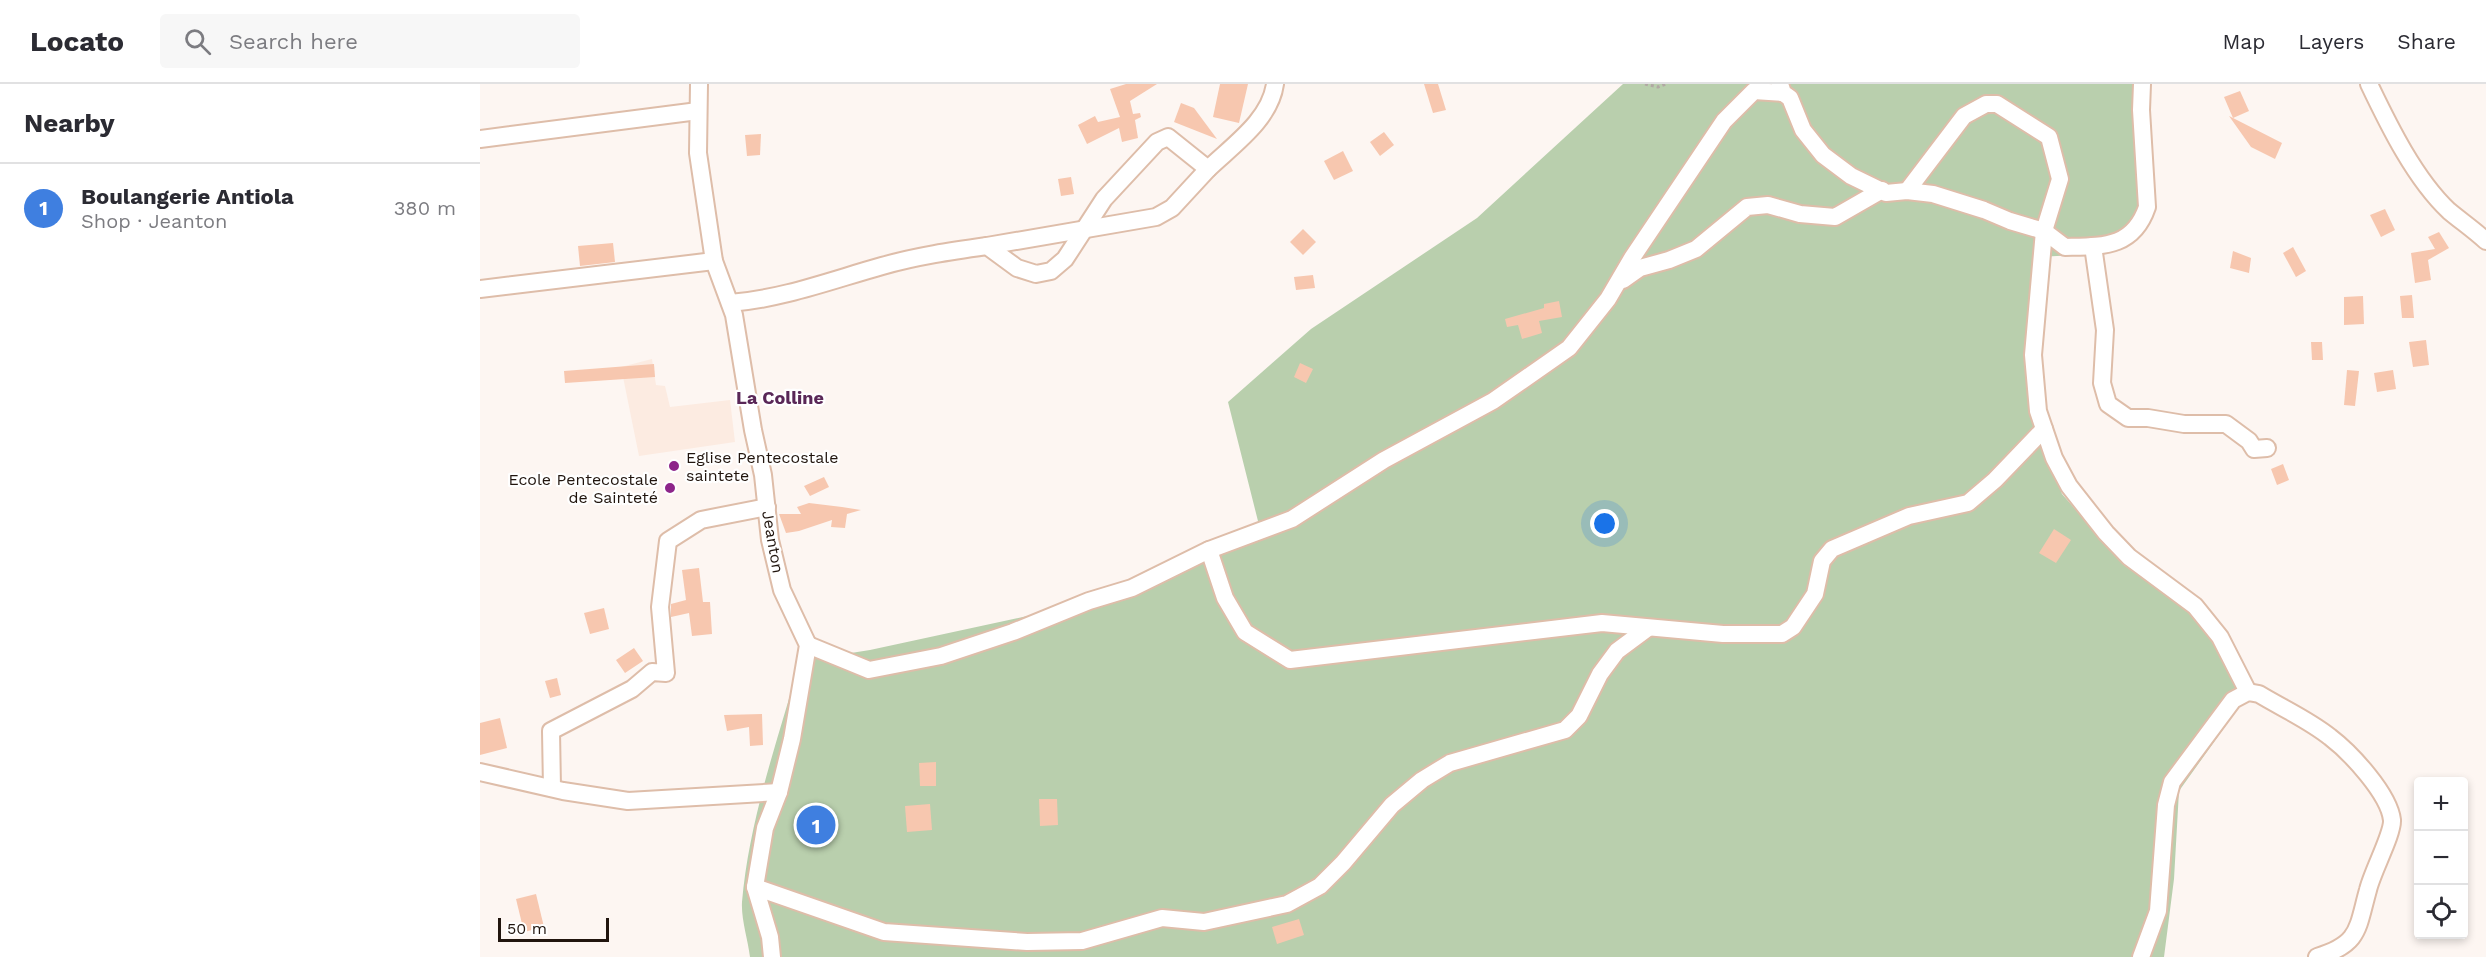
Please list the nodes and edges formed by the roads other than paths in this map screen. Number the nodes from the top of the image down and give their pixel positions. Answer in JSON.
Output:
{"nodes":[{"id":1,"x":699,"y":84,"type":"edge"},
{"id":2,"x":1275,"y":84,"type":"edge"},
{"id":3,"x":2142,"y":84,"type":"edge"},
{"id":4,"x":2369,"y":84,"type":"edge"},
{"id":5,"x":1781,"y":88,"type":"edge"},
{"id":6,"x":698,"y":111,"type":"junction"},
{"id":7,"x":480,"y":139,"type":"edge"},
{"id":8,"x":1208,"y":169,"type":"junction"},
{"id":9,"x":1882,"y":190,"type":"junction"},
{"id":10,"x":1907,"y":191,"type":"junction"},
{"id":11,"x":1083,"y":230,"type":"junction"},
{"id":12,"x":2044,"y":231,"type":"junction"},
{"id":13,"x":2486,"y":241,"type":"edge"},
{"id":14,"x":987,"y":246,"type":"junction"},
{"id":15,"x":2093,"y":246,"type":"junction"},
{"id":16,"x":714,"y":261,"type":"junction"},
{"id":17,"x":1617,"y":283,"type":"junction"},
{"id":18,"x":480,"y":289,"type":"edge"},
{"id":19,"x":730,"y":303,"type":"junction"},
{"id":20,"x":2044,"y":429,"type":"junction"},
{"id":21,"x":2267,"y":448,"type":"dead end"},
{"id":22,"x":767,"y":507,"type":"junction"},
{"id":23,"x":1209,"y":550,"type":"junction"},
{"id":24,"x":1648,"y":628,"type":"junction"},
{"id":25,"x":808,"y":645,"type":"junction"},
{"id":26,"x":2248,"y":692,"type":"junction"},
{"id":27,"x":480,"y":772,"type":"edge"},
{"id":28,"x":552,"y":789,"type":"junction"},
{"id":29,"x":779,"y":792,"type":"junction"},
{"id":30,"x":755,"y":887,"type":"junction"},
{"id":31,"x":772,"y":957,"type":"edge"},
{"id":32,"x":2141,"y":957,"type":"edge"},
{"id":33,"x":2317,"y":957,"type":"edge"}],
"edges":[{"from":1,"to":6,"type":"street","name":"Jeanton"},
{"from":2,"to":8,"type":"street"},
{"from":3,"to":15,"type":"street"},
{"from":4,"to":13,"type":"street"},
{"from":5,"to":9,"type":"street"},
{"from":5,"to":17,"type":"street"},
{"from":6,"to":7,"type":"street"},
{"from":6,"to":16,"type":"street","name":"Jeanton"},
{"from":8,"to":11,"type":"street"},
{"from":8,"to":11,"type":"street"},
{"from":9,"to":10,"type":"street"},
{"from":9,"to":17,"type":"street"},
{"from":10,"to":12,"type":"street"},
{"from":10,"to":12,"type":"street"},
{"from":11,"to":14,"type":"street"},
{"from":11,"to":14,"type":"street"},
{"from":12,"to":15,"type":"street"},
{"from":12,"to":20,"type":"street"},
{"from":14,"to":19,"type":"street"},
{"from":15,"to":21,"type":"street"},
{"from":16,"to":18,"type":"street"},
{"from":16,"to":19,"type":"street","name":"Jeanton"},
{"from":17,"to":23,"type":"street"},
{"from":19,"to":22,"type":"street","name":"Jeanton"},
{"from":20,"to":24,"type":"street"},
{"from":20,"to":26,"type":"street"},
{"from":22,"to":25,"type":"street","name":"Jeanton"},
{"from":22,"to":28,"type":"street"},
{"from":23,"to":24,"type":"street"},
{"from":23,"to":25,"type":"street"},
{"from":24,"to":30,"type":"street"},
{"from":25,"to":29,"type":"street"},
{"from":26,"to":32,"type":"street"},
{"from":26,"to":33,"type":"street"},
{"from":27,"to":28,"type":"street"},
{"from":28,"to":29,"type":"street"},
{"from":29,"to":30,"type":"street"},
{"from":30,"to":31,"type":"street"}]}
